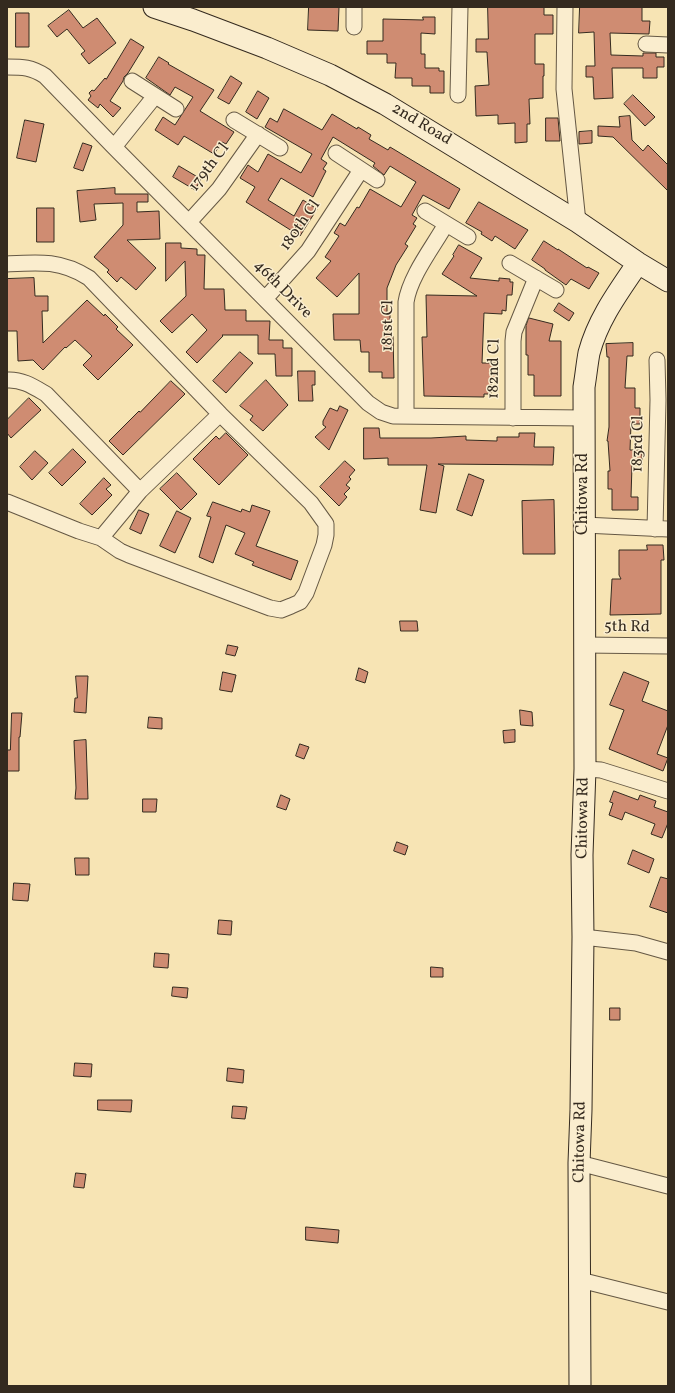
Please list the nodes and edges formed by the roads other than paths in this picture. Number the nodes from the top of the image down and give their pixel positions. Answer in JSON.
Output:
{"nodes":[{"id":1,"x":154,"y":7,"type":"edge"},
{"id":2,"x":354,"y":7,"type":"edge"},
{"id":3,"x":460,"y":7,"type":"edge"},
{"id":4,"x":565,"y":7,"type":"edge"},
{"id":5,"x":354,"y":27,"type":"dead end"},
{"id":6,"x":646,"y":44,"type":"dead end"},
{"id":7,"x":668,"y":45,"type":"edge"},
{"id":8,"x":7,"y":67,"type":"edge"},
{"id":9,"x":132,"y":82,"type":"dead end"},
{"id":10,"x":458,"y":95,"type":"dead end"},
{"id":11,"x":156,"y":96,"type":"junction"},
{"id":12,"x":176,"y":109,"type":"dead end"},
{"id":13,"x":234,"y":120,"type":"dead end"},
{"id":14,"x":258,"y":134,"type":"junction"},
{"id":15,"x":114,"y":147,"type":"junction"},
{"id":16,"x":280,"y":148,"type":"dead end"},
{"id":17,"x":336,"y":153,"type":"dead end"},
{"id":18,"x":361,"y":170,"type":"junction"},
{"id":19,"x":377,"y":180,"type":"dead end"},
{"id":20,"x":424,"y":211,"type":"dead end"},
{"id":21,"x":189,"y":222,"type":"junction"},
{"id":22,"x":578,"y":222,"type":"junction"},
{"id":23,"x":446,"y":224,"type":"junction"},
{"id":24,"x":468,"y":238,"type":"dead end"},
{"id":25,"x":510,"y":263,"type":"dead end"},
{"id":26,"x":638,"y":263,"type":"junction"},
{"id":27,"x":7,"y":264,"type":"edge"},
{"id":28,"x":536,"y":278,"type":"junction"},
{"id":29,"x":668,"y":281,"type":"edge"},
{"id":30,"x":556,"y":290,"type":"dead end"},
{"id":31,"x":265,"y":299,"type":"junction"},
{"id":32,"x":656,"y":360,"type":"dead end"},
{"id":33,"x":7,"y":380,"type":"edge"},
{"id":34,"x":663,"y":400,"type":"edge"},
{"id":35,"x":220,"y":414,"type":"junction"},
{"id":36,"x":406,"y":416,"type":"junction"},
{"id":37,"x":513,"y":418,"type":"junction"},
{"id":38,"x":584,"y":418,"type":"junction"},
{"id":39,"x":140,"y":492,"type":"junction"},
{"id":40,"x":7,"y":502,"type":"edge"},
{"id":41,"x":584,"y":525,"type":"junction"},
{"id":42,"x":662,"y":529,"type":"edge"},
{"id":43,"x":101,"y":538,"type":"junction"},
{"id":44,"x":584,"y":645,"type":"junction"},
{"id":45,"x":668,"y":646,"type":"edge"},
{"id":46,"x":585,"y":768,"type":"junction"},
{"id":47,"x":668,"y":791,"type":"edge"},
{"id":48,"x":583,"y":937,"type":"junction"},
{"id":49,"x":668,"y":952,"type":"edge"},
{"id":50,"x":579,"y":1163,"type":"junction"},
{"id":51,"x":668,"y":1186,"type":"edge"},
{"id":52,"x":580,"y":1280,"type":"junction"},
{"id":53,"x":668,"y":1302,"type":"edge"},
{"id":54,"x":580,"y":1386,"type":"edge"}],
"edges":[{"from":1,"to":22,"type":"street","name":"2nd Road"},
{"from":2,"to":5,"type":"street"},
{"from":3,"to":10,"type":"street"},
{"from":4,"to":22,"type":"street"},
{"from":6,"to":7,"type":"street"},
{"from":8,"to":15,"type":"street","name":"46th Drive"},
{"from":9,"to":11,"type":"street"},
{"from":11,"to":12,"type":"street"},
{"from":11,"to":15,"type":"street"},
{"from":13,"to":14,"type":"street"},
{"from":14,"to":16,"type":"street"},
{"from":14,"to":21,"type":"street","name":"179th Cl"},
{"from":15,"to":21,"type":"street","name":"46th Drive"},
{"from":17,"to":18,"type":"street"},
{"from":18,"to":19,"type":"street"},
{"from":18,"to":31,"type":"street","name":"180th Cl"},
{"from":20,"to":23,"type":"street"},
{"from":21,"to":31,"type":"street","name":"46th Drive"},
{"from":22,"to":26,"type":"street","name":"2nd Road"},
{"from":23,"to":24,"type":"street"},
{"from":23,"to":36,"type":"street","name":"181st Cl"},
{"from":25,"to":28,"type":"street"},
{"from":26,"to":29,"type":"street","name":"2nd Road"},
{"from":26,"to":38,"type":"street","name":"Chitowa Rd"},
{"from":27,"to":35,"type":"street"},
{"from":28,"to":30,"type":"street"},
{"from":28,"to":37,"type":"street","name":"182nd Cl"},
{"from":31,"to":36,"type":"street","name":"46th Drive"},
{"from":32,"to":34,"type":"street","name":"183rd Cl"},
{"from":33,"to":39,"type":"street"},
{"from":34,"to":42,"type":"street","name":"183rd Cl"},
{"from":35,"to":39,"type":"street"},
{"from":35,"to":43,"type":"street"},
{"from":36,"to":37,"type":"street","name":"46th Drive"},
{"from":37,"to":38,"type":"street","name":"46th Drive"},
{"from":38,"to":41,"type":"street","name":"Chitowa Rd"},
{"from":39,"to":43,"type":"street"},
{"from":40,"to":43,"type":"street"},
{"from":41,"to":42,"type":"street"},
{"from":41,"to":44,"type":"street","name":"Chitowa Rd"},
{"from":44,"to":45,"type":"street","name":"5th Rd"},
{"from":44,"to":46,"type":"street","name":"Chitowa Rd"},
{"from":46,"to":47,"type":"street"},
{"from":46,"to":48,"type":"street","name":"Chitowa Rd"},
{"from":48,"to":49,"type":"street"},
{"from":48,"to":50,"type":"street","name":"Chitowa Rd"},
{"from":50,"to":51,"type":"street"},
{"from":50,"to":52,"type":"street","name":"Chitowa Rd"},
{"from":52,"to":53,"type":"street"},
{"from":52,"to":54,"type":"street","name":"Chitowa Rd"}]}
